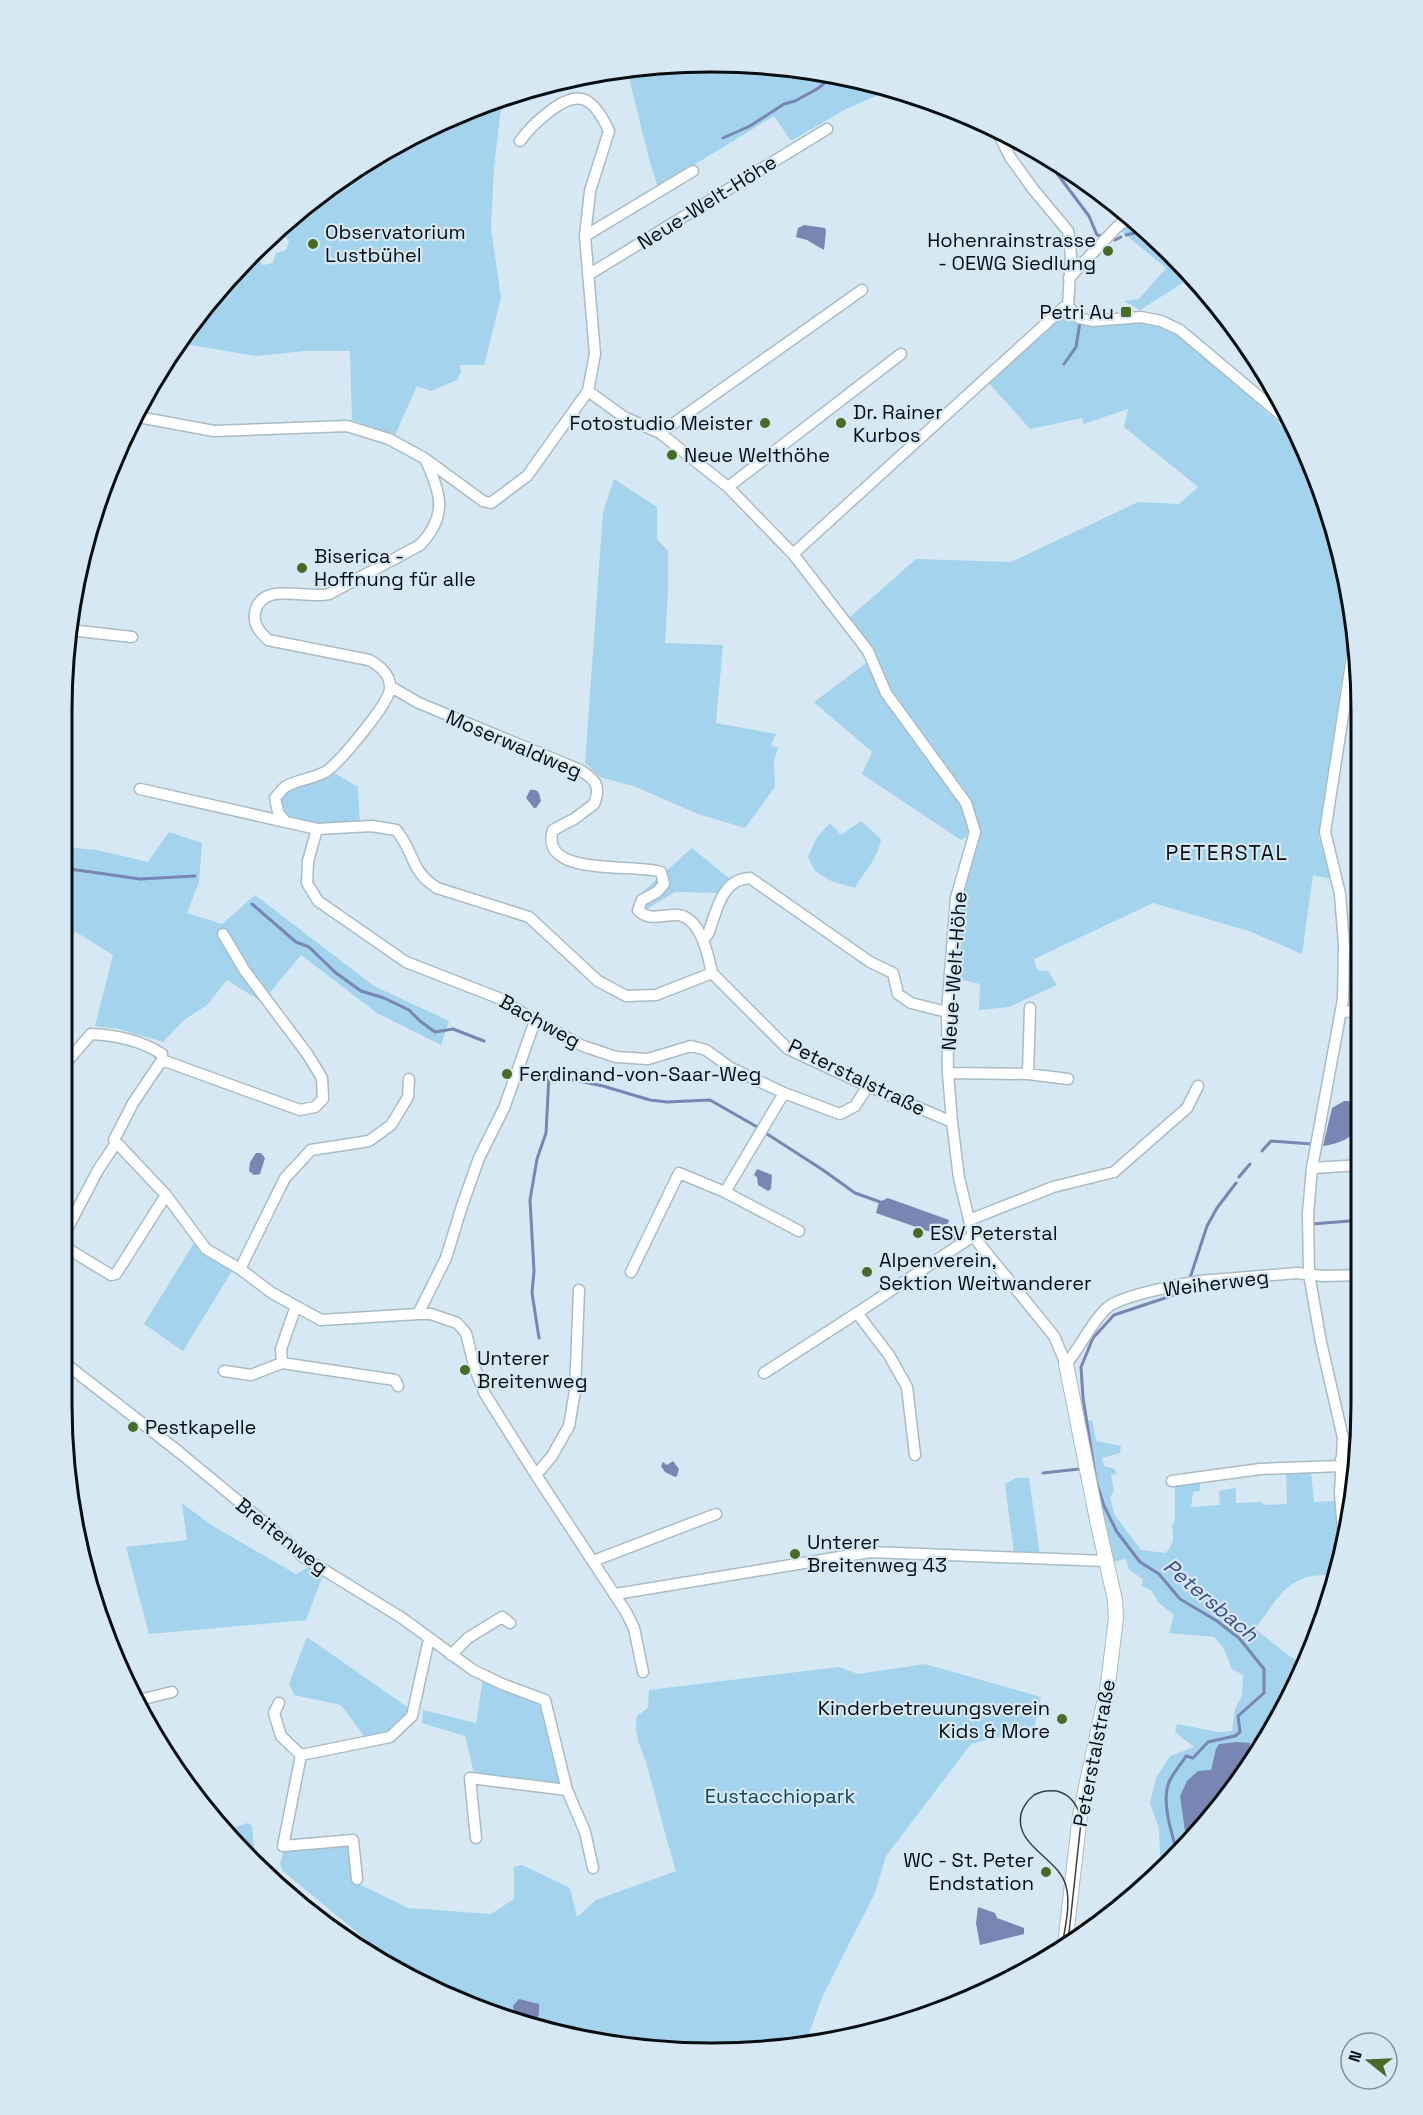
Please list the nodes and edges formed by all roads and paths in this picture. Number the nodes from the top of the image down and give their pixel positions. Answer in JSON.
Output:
{"nodes":[{"id":1,"x":827,"y":129,"type":"dead end"},
{"id":2,"x":520,"y":141,"type":"dead end"},
{"id":3,"x":1003,"y":143,"type":"edge"},
{"id":4,"x":693,"y":171,"type":"dead end"},
{"id":5,"x":1123,"y":222,"type":"edge"},
{"id":6,"x":585,"y":236,"type":"junction"},
{"id":7,"x":588,"y":275,"type":"junction"},
{"id":8,"x":1069,"y":278,"type":"junction"},
{"id":9,"x":862,"y":290,"type":"dead end"},
{"id":10,"x":1068,"y":306,"type":"junction"},
{"id":11,"x":901,"y":354,"type":"dead end"},
{"id":12,"x":588,"y":391,"type":"junction"},
{"id":13,"x":1274,"y":409,"type":"edge"},
{"id":14,"x":144,"y":418,"type":"edge"},
{"id":15,"x":660,"y":434,"type":"junction"},
{"id":16,"x":424,"y":458,"type":"junction"},
{"id":17,"x":728,"y":487,"type":"junction"},
{"id":18,"x":793,"y":554,"type":"junction"},
{"id":19,"x":77,"y":631,"type":"edge"},
{"id":20,"x":132,"y":637,"type":"dead end"},
{"id":21,"x":1350,"y":678,"type":"edge"},
{"id":22,"x":391,"y":687,"type":"junction"},
{"id":23,"x":140,"y":789,"type":"dead end"},
{"id":24,"x":286,"y":822,"type":"junction"},
{"id":25,"x":317,"y":829,"type":"junction"},
{"id":26,"x":223,"y":933,"type":"dead end"},
{"id":27,"x":704,"y":939,"type":"junction"},
{"id":28,"x":712,"y":973,"type":"junction"},
{"id":29,"x":1030,"y":1008,"type":"dead end"},
{"id":30,"x":1342,"y":1011,"type":"junction"},
{"id":31,"x":947,"y":1012,"type":"junction"},
{"id":32,"x":1351,"y":1012,"type":"edge"},
{"id":33,"x":535,"y":1021,"type":"junction"},
{"id":34,"x":72,"y":1056,"type":"edge"},
{"id":35,"x":162,"y":1060,"type":"junction"},
{"id":36,"x":948,"y":1073,"type":"junction"},
{"id":37,"x":1028,"y":1074,"type":"junction"},
{"id":38,"x":409,"y":1079,"type":"dead end"},
{"id":39,"x":1068,"y":1079,"type":"dead end"},
{"id":40,"x":868,"y":1086,"type":"junction"},
{"id":41,"x":1198,"y":1086,"type":"dead end"},
{"id":42,"x":783,"y":1092,"type":"junction"},
{"id":43,"x":952,"y":1122,"type":"junction"},
{"id":44,"x":116,"y":1143,"type":"junction"},
{"id":45,"x":1351,"y":1165,"type":"edge"},
{"id":46,"x":1312,"y":1167,"type":"junction"},
{"id":47,"x":725,"y":1192,"type":"junction"},
{"id":48,"x":166,"y":1195,"type":"junction"},
{"id":49,"x":72,"y":1220,"type":"edge"},
{"id":50,"x":969,"y":1220,"type":"junction"},
{"id":51,"x":799,"y":1231,"type":"dead end"},
{"id":52,"x":973,"y":1236,"type":"junction"},
{"id":53,"x":72,"y":1251,"type":"edge"},
{"id":54,"x":240,"y":1269,"type":"junction"},
{"id":55,"x":631,"y":1272,"type":"dead end"},
{"id":56,"x":1309,"y":1274,"type":"junction"},
{"id":57,"x":1351,"y":1275,"type":"edge"},
{"id":58,"x":579,"y":1290,"type":"dead end"},
{"id":59,"x":296,"y":1306,"type":"junction"},
{"id":60,"x":857,"y":1313,"type":"junction"},
{"id":61,"x":418,"y":1314,"type":"junction"},
{"id":62,"x":282,"y":1363,"type":"junction"},
{"id":63,"x":1066,"y":1364,"type":"junction"},
{"id":64,"x":72,"y":1369,"type":"edge"},
{"id":65,"x":224,"y":1371,"type":"dead end"},
{"id":66,"x":764,"y":1372,"type":"dead end"},
{"id":67,"x":398,"y":1386,"type":"dead end"},
{"id":68,"x":915,"y":1455,"type":"dead end"},
{"id":69,"x":1349,"y":1460,"type":"edge"},
{"id":70,"x":1341,"y":1462,"type":"junction"},
{"id":71,"x":536,"y":1475,"type":"junction"},
{"id":72,"x":1172,"y":1481,"type":"dead end"},
{"id":73,"x":1342,"y":1513,"type":"edge"},
{"id":74,"x":716,"y":1514,"type":"dead end"},
{"id":75,"x":593,"y":1561,"type":"junction"},
{"id":76,"x":1106,"y":1562,"type":"junction"},
{"id":77,"x":616,"y":1594,"type":"junction"},
{"id":78,"x":510,"y":1623,"type":"dead end"},
{"id":79,"x":429,"y":1639,"type":"junction"},
{"id":80,"x":451,"y":1655,"type":"junction"},
{"id":81,"x":643,"y":1672,"type":"dead end"},
{"id":82,"x":172,"y":1692,"type":"dead end"},
{"id":83,"x":145,"y":1699,"type":"edge"},
{"id":84,"x":279,"y":1703,"type":"dead end"},
{"id":85,"x":301,"y":1755,"type":"junction"},
{"id":86,"x":567,"y":1790,"type":"junction"},
{"id":87,"x":476,"y":1838,"type":"dead end"},
{"id":88,"x":593,"y":1868,"type":"dead end"},
{"id":89,"x":357,"y":1879,"type":"dead end"},
{"id":90,"x":1066,"y":1936,"type":"edge"}],
"edges":[{"from":1,"to":7,"type":"street","name":"Neue-Welt-Höhe"},
{"from":2,"to":6,"type":"street"},
{"from":3,"to":8,"type":"street"},
{"from":4,"to":6,"type":"street","name":"Neue-Welt-Höhe"},
{"from":5,"to":8,"type":"street"},
{"from":6,"to":7,"type":"street"},
{"from":7,"to":12,"type":"street"},
{"from":8,"to":10,"type":"street"},
{"from":9,"to":15,"type":"street"},
{"from":10,"to":13,"type":"street"},
{"from":10,"to":18,"type":"street"},
{"from":11,"to":17,"type":"street"},
{"from":12,"to":15,"type":"street","name":"Neue-Welt-Höhe"},
{"from":12,"to":16,"type":"street"},
{"from":14,"to":16,"type":"street"},
{"from":15,"to":17,"type":"street","name":"Neue-Welt-Höhe"},
{"from":16,"to":22,"type":"street"},
{"from":17,"to":18,"type":"street","name":"Neue-Welt-Höhe"},
{"from":18,"to":31,"type":"street","name":"Neue-Welt-Höhe"},
{"from":19,"to":20,"type":"street"},
{"from":21,"to":30,"type":"street"},
{"from":22,"to":24,"type":"street"},
{"from":22,"to":27,"type":"street","name":"Moserwaldweg"},
{"from":23,"to":24,"type":"street"},
{"from":24,"to":25,"type":"street"},
{"from":25,"to":28,"type":"street"},
{"from":25,"to":33,"type":"street","name":"Bachweg"},
{"from":26,"to":35,"type":"street"},
{"from":27,"to":28,"type":"street","name":"Moserwaldweg"},
{"from":27,"to":31,"type":"street"},
{"from":28,"to":40,"type":"street","name":"Peterstalstraße"},
{"from":29,"to":37,"type":"street"},
{"from":30,"to":32,"type":"street"},
{"from":30,"to":46,"type":"street"},
{"from":31,"to":36,"type":"street","name":"Neue-Welt-Höhe"},
{"from":33,"to":42,"type":"street","name":"Bachweg"},
{"from":33,"to":61,"type":"street"},
{"from":34,"to":35,"type":"street"},
{"from":35,"to":44,"type":"street"},
{"from":36,"to":37,"type":"street"},
{"from":36,"to":43,"type":"street","name":"Neue-Welt-Höhe"},
{"from":37,"to":39,"type":"street"},
{"from":38,"to":54,"type":"street"},
{"from":40,"to":42,"type":"street","name":"Bachweg"},
{"from":40,"to":43,"type":"street","name":"Peterstalstraße"},
{"from":41,"to":50,"type":"street"},
{"from":42,"to":47,"type":"street"},
{"from":43,"to":50,"type":"street","name":"Peterstalstraße"},
{"from":44,"to":48,"type":"street"},
{"from":44,"to":49,"type":"street"},
{"from":45,"to":46,"type":"street"},
{"from":46,"to":56,"type":"street"},
{"from":47,"to":51,"type":"street"},
{"from":47,"to":55,"type":"street"},
{"from":48,"to":53,"type":"street"},
{"from":48,"to":54,"type":"street"},
{"from":50,"to":52,"type":"street","name":"Peterstalstraße"},
{"from":52,"to":60,"type":"street"},
{"from":52,"to":63,"type":"street","name":"Peterstalstraße"},
{"from":54,"to":59,"type":"street"},
{"from":56,"to":57,"type":"street","name":"Weiherweg"},
{"from":56,"to":63,"type":"street","name":"Weiherweg"},
{"from":56,"to":70,"type":"street"},
{"from":58,"to":71,"type":"street"},
{"from":59,"to":61,"type":"street"},
{"from":59,"to":62,"type":"street"},
{"from":60,"to":66,"type":"street"},
{"from":60,"to":68,"type":"street"},
{"from":61,"to":71,"type":"street"},
{"from":62,"to":65,"type":"street"},
{"from":62,"to":67,"type":"street"},
{"from":63,"to":76,"type":"street","name":"Peterstalstraße"},
{"from":64,"to":79,"type":"street","name":"Breitenweg"},
{"from":69,"to":70,"type":"street"},
{"from":70,"to":72,"type":"street"},
{"from":70,"to":73,"type":"street"},
{"from":71,"to":75,"type":"street"},
{"from":74,"to":75,"type":"street"},
{"from":75,"to":77,"type":"street"},
{"from":76,"to":77,"type":"street"},
{"from":76,"to":90,"type":"street","name":"Peterstalstraße"},
{"from":77,"to":81,"type":"street"},
{"from":78,"to":80,"type":"street"},
{"from":79,"to":80,"type":"street","name":"Breitenweg"},
{"from":79,"to":85,"type":"street"},
{"from":80,"to":86,"type":"street","name":"Breitenweg"},
{"from":82,"to":83,"type":"street"},
{"from":84,"to":85,"type":"street"},
{"from":85,"to":89,"type":"street"},
{"from":86,"to":87,"type":"street"},
{"from":86,"to":88,"type":"street"}]}
